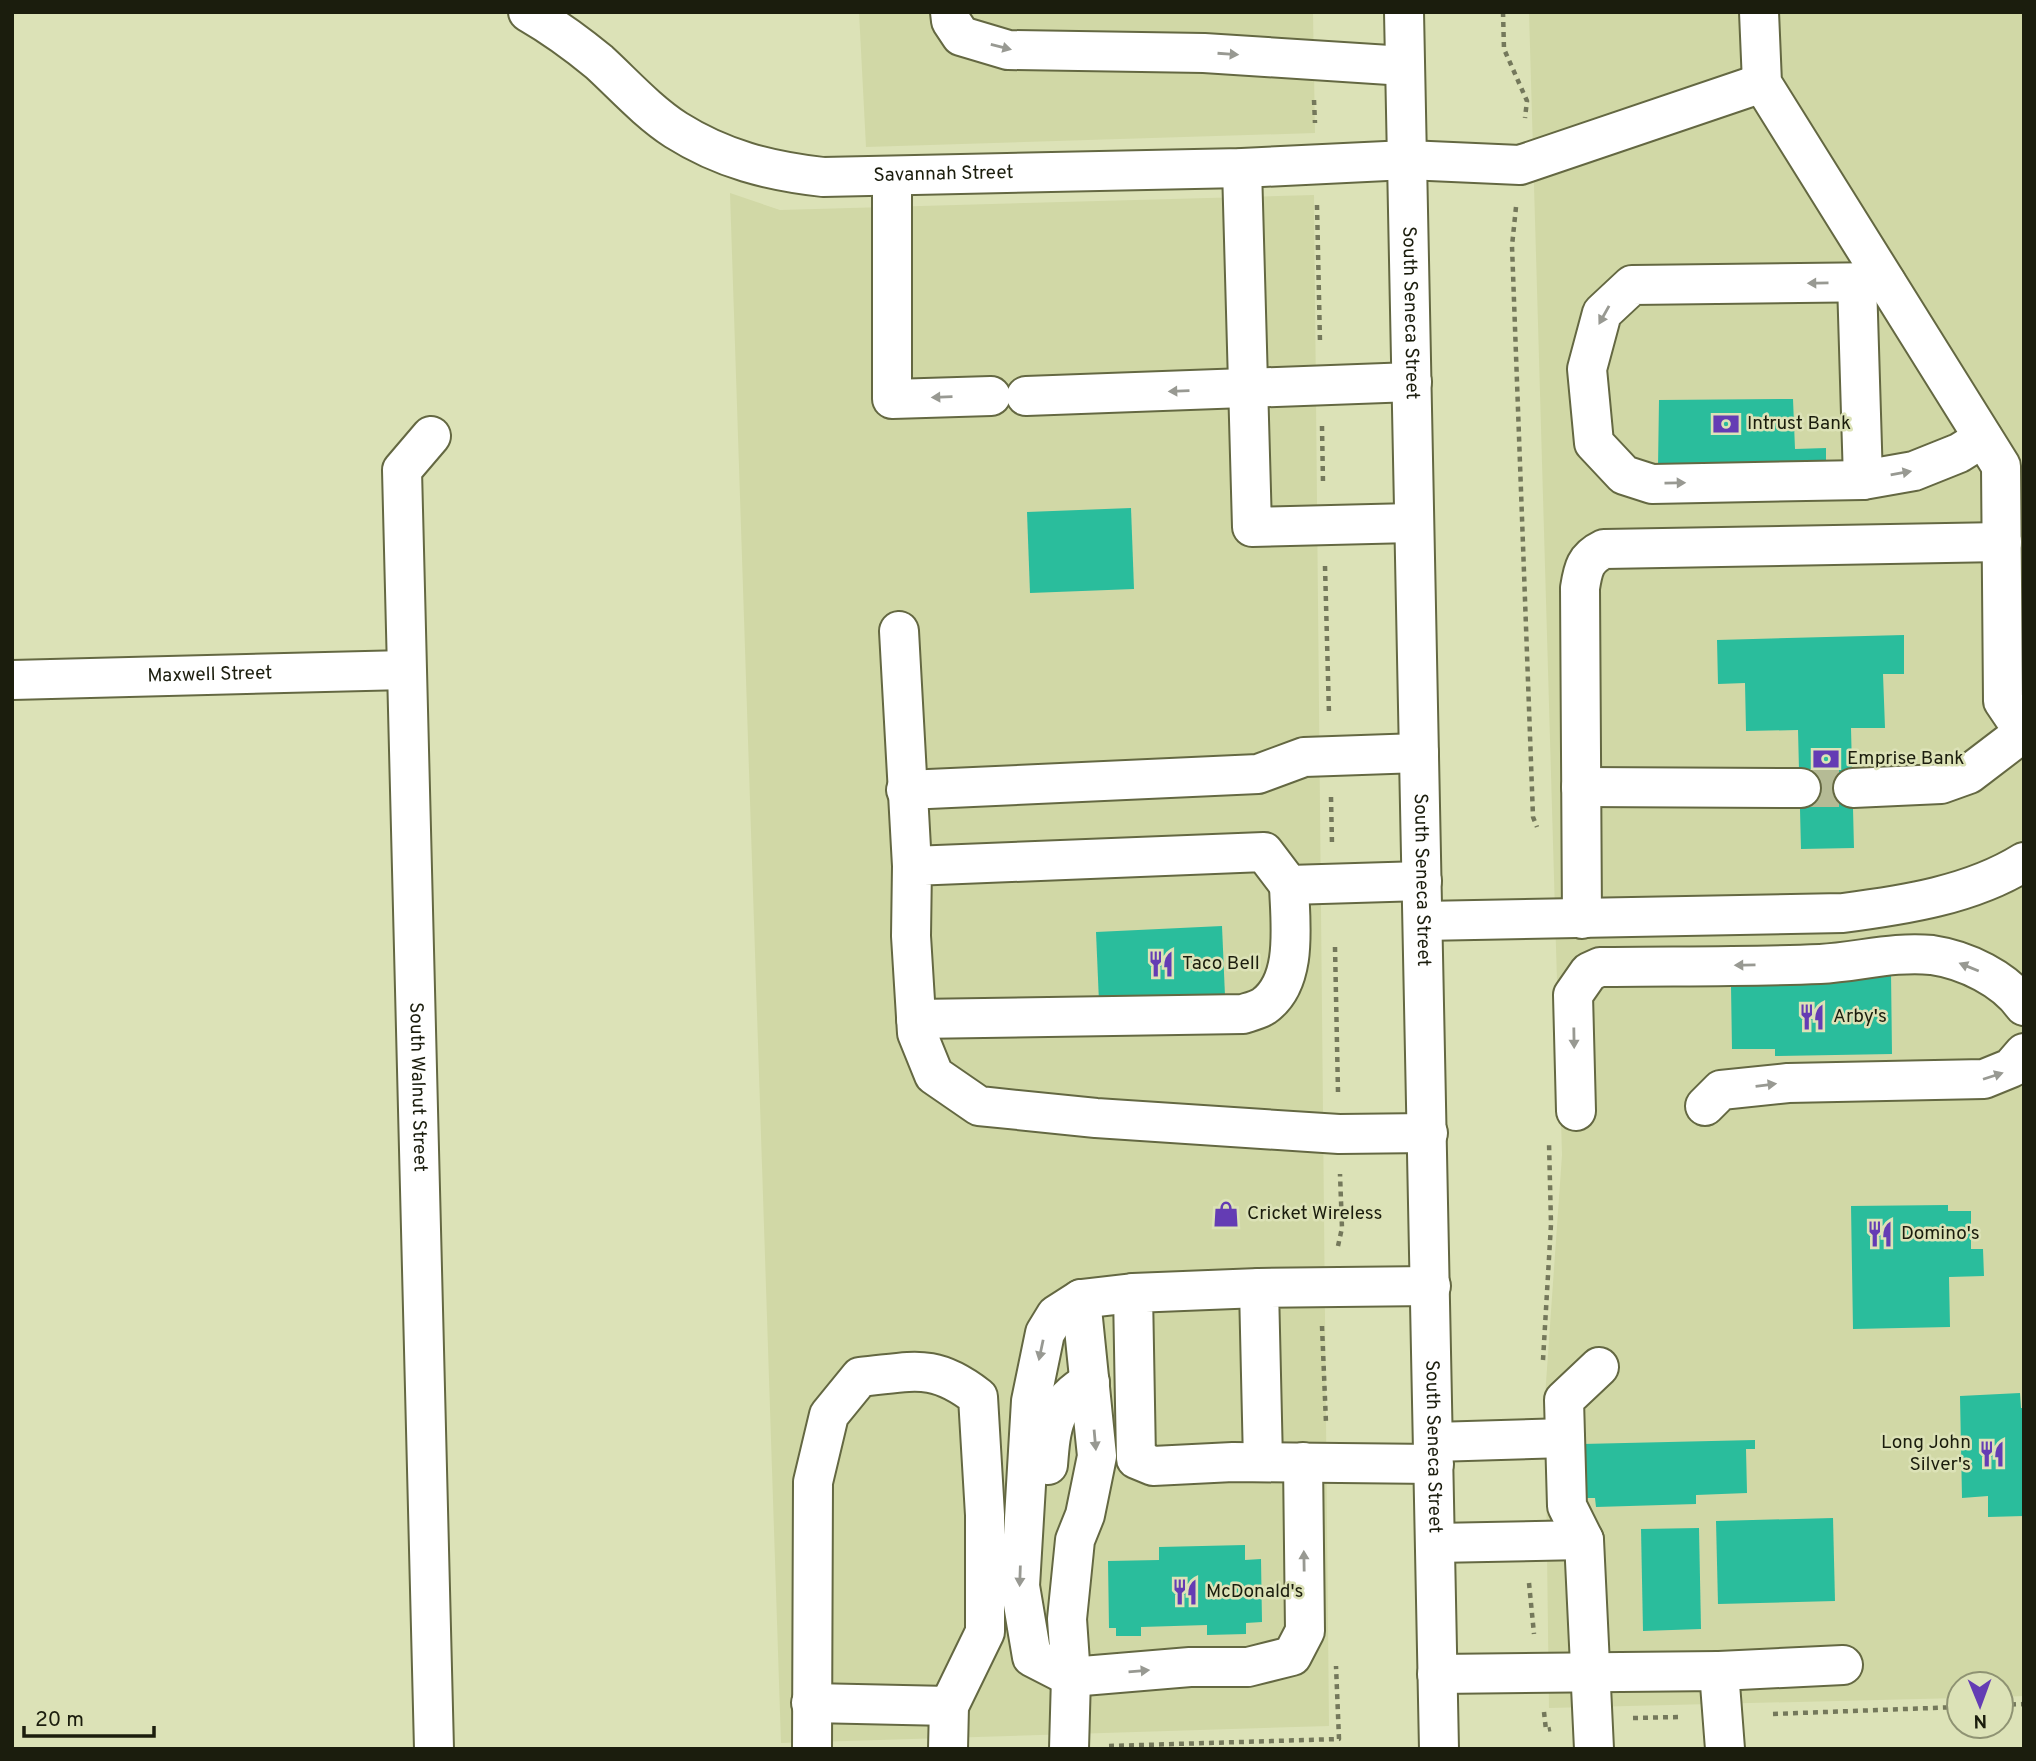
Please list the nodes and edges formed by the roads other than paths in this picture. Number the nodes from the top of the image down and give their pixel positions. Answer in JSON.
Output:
{"nodes":[{"id":1,"x":528,"y":12,"type":"edge"},
{"id":2,"x":950,"y":12,"type":"edge"},
{"id":3,"x":1404,"y":12,"type":"edge"},
{"id":4,"x":1759,"y":12,"type":"edge"},
{"id":5,"x":1405,"y":66,"type":"junction"},
{"id":6,"x":1762,"y":83,"type":"junction"},
{"id":7,"x":1407,"y":160,"type":"junction"},
{"id":8,"x":1242,"y":168,"type":"junction"},
{"id":9,"x":892,"y":177,"type":"junction"},
{"id":10,"x":1871,"y":282,"type":"junction"},
{"id":11,"x":1412,"y":382,"type":"junction"},
{"id":12,"x":1247,"y":388,"type":"junction"},
{"id":13,"x":431,"y":436,"type":"dead end"},
{"id":14,"x":1983,"y":438,"type":"junction"},
{"id":15,"x":1863,"y":480,"type":"junction"},
{"id":16,"x":1412,"y":523,"type":"junction"},
{"id":17,"x":2002,"y":542,"type":"junction"},
{"id":18,"x":899,"y":631,"type":"dead end"},
{"id":19,"x":406,"y":670,"type":"junction"},
{"id":20,"x":12,"y":680,"type":"edge"},
{"id":21,"x":1419,"y":753,"type":"junction"},
{"id":22,"x":1581,"y":788,"type":"junction"},
{"id":23,"x":1801,"y":788,"type":"tunnel mouth"},
{"id":24,"x":1853,"y":788,"type":"tunnel mouth"},
{"id":25,"x":906,"y":790,"type":"junction"},
{"id":26,"x":2024,"y":862,"type":"edge"},
{"id":27,"x":912,"y":866,"type":"junction"},
{"id":28,"x":1422,"y":881,"type":"junction"},
{"id":29,"x":1289,"y":885,"type":"junction"},
{"id":30,"x":1583,"y":919,"type":"junction"},
{"id":31,"x":1423,"y":921,"type":"junction"},
{"id":32,"x":2024,"y":1006,"type":"edge"},
{"id":33,"x":916,"y":1019,"type":"junction"},
{"id":34,"x":2024,"y":1053,"type":"edge"},
{"id":35,"x":1705,"y":1106,"type":"dead end"},
{"id":36,"x":1576,"y":1111,"type":"dead end"},
{"id":37,"x":1428,"y":1133,"type":"junction"},
{"id":38,"x":1431,"y":1286,"type":"junction"},
{"id":39,"x":1259,"y":1288,"type":"junction"},
{"id":40,"x":1133,"y":1293,"type":"junction"},
{"id":41,"x":1081,"y":1299,"type":"junction"},
{"id":42,"x":1599,"y":1367,"type":"dead end"},
{"id":43,"x":1565,"y":1438,"type":"junction"},
{"id":44,"x":1434,"y":1453,"type":"junction"},
{"id":45,"x":1263,"y":1462,"type":"junction"},
{"id":46,"x":1303,"y":1462,"type":"junction"},
{"id":47,"x":1584,"y":1540,"type":"junction"},
{"id":48,"x":1436,"y":1543,"type":"junction"},
{"id":49,"x":1843,"y":1665,"type":"dead end"},
{"id":50,"x":1719,"y":1671,"type":"junction"},
{"id":51,"x":1591,"y":1672,"type":"junction"},
{"id":52,"x":1437,"y":1674,"type":"junction"},
{"id":53,"x":1071,"y":1677,"type":"junction"},
{"id":54,"x":811,"y":1703,"type":"junction"},
{"id":55,"x":949,"y":1706,"type":"junction"},
{"id":56,"x":1069,"y":1748,"type":"edge"},
{"id":57,"x":434,"y":1749,"type":"edge"},
{"id":58,"x":812,"y":1749,"type":"edge"},
{"id":59,"x":948,"y":1749,"type":"edge"},
{"id":60,"x":1438,"y":1749,"type":"edge"},
{"id":61,"x":1594,"y":1749,"type":"edge"},
{"id":62,"x":1725,"y":1749,"type":"edge"}],
"edges":[{"from":1,"to":9,"type":"street","name":"Savannah Street"},
{"from":2,"to":5,"type":"street","one_way":true},
{"from":3,"to":5,"type":"street","name":"South Seneca Street"},
{"from":4,"to":6,"type":"street"},
{"from":5,"to":7,"type":"street","name":"South Seneca Street"},
{"from":6,"to":7,"type":"street","name":"Savannah Street"},
{"from":6,"to":10,"type":"street"},
{"from":7,"to":8,"type":"street","name":"Savannah Street"},
{"from":7,"to":11,"type":"street","name":"South Seneca Street"},
{"from":8,"to":9,"type":"street","name":"Savannah Street"},
{"from":8,"to":12,"type":"street"},
{"from":12,"to":9,"type":"street","one_way":true},
{"from":10,"to":14,"type":"street"},
{"from":10,"to":15,"type":"street"},
{"from":10,"to":15,"type":"street","one_way":true},
{"from":11,"to":12,"type":"street"},
{"from":11,"to":16,"type":"street","name":"South Seneca Street"},
{"from":12,"to":16,"type":"street"},
{"from":13,"to":19,"type":"street","name":"South Walnut Street"},
{"from":15,"to":14,"type":"street","one_way":true},
{"from":14,"to":17,"type":"street"},
{"from":16,"to":21,"type":"street","name":"South Seneca Street"},
{"from":17,"to":22,"type":"street"},
{"from":17,"to":24,"type":"street"},
{"from":18,"to":25,"type":"street"},
{"from":19,"to":20,"type":"street","name":"Maxwell Street"},
{"from":19,"to":57,"type":"street","name":"South Walnut Street"},
{"from":21,"to":25,"type":"street"},
{"from":21,"to":28,"type":"street","name":"South Seneca Street"},
{"from":22,"to":23,"type":"street"},
{"from":22,"to":30,"type":"street"},
{"from":25,"to":27,"type":"street"},
{"from":26,"to":30,"type":"street"},
{"from":27,"to":29,"type":"street"},
{"from":27,"to":33,"type":"street"},
{"from":28,"to":29,"type":"street"},
{"from":28,"to":31,"type":"street","name":"South Seneca Street"},
{"from":29,"to":33,"type":"street"},
{"from":30,"to":31,"type":"street"},
{"from":31,"to":37,"type":"street","name":"South Seneca Street"},
{"from":32,"to":36,"type":"street","one_way":true},
{"from":33,"to":37,"type":"street"},
{"from":35,"to":34,"type":"street","one_way":true},
{"from":37,"to":38,"type":"street","name":"South Seneca Street"},
{"from":38,"to":39,"type":"street"},
{"from":38,"to":44,"type":"street","name":"South Seneca Street"},
{"from":39,"to":40,"type":"street"},
{"from":39,"to":45,"type":"street"},
{"from":40,"to":41,"type":"street"},
{"from":40,"to":45,"type":"street"},
{"from":41,"to":53,"type":"street","one_way":true},
{"from":41,"to":53,"type":"street","one_way":true},
{"from":42,"to":43,"type":"street"},
{"from":43,"to":44,"type":"street"},
{"from":43,"to":47,"type":"street"},
{"from":44,"to":46,"type":"street"},
{"from":44,"to":48,"type":"street","name":"South Seneca Street"},
{"from":45,"to":46,"type":"street"},
{"from":53,"to":46,"type":"street","one_way":true},
{"from":47,"to":48,"type":"street"},
{"from":47,"to":51,"type":"street"},
{"from":48,"to":52,"type":"street","name":"South Seneca Street"},
{"from":49,"to":50,"type":"street"},
{"from":50,"to":51,"type":"street"},
{"from":50,"to":62,"type":"street"},
{"from":51,"to":52,"type":"street"},
{"from":51,"to":61,"type":"street"},
{"from":52,"to":60,"type":"street","name":"South Seneca Street"},
{"from":53,"to":56,"type":"street"},
{"from":54,"to":55,"type":"street"},
{"from":54,"to":55,"type":"street"},
{"from":54,"to":58,"type":"street"},
{"from":55,"to":59,"type":"street"}]}
